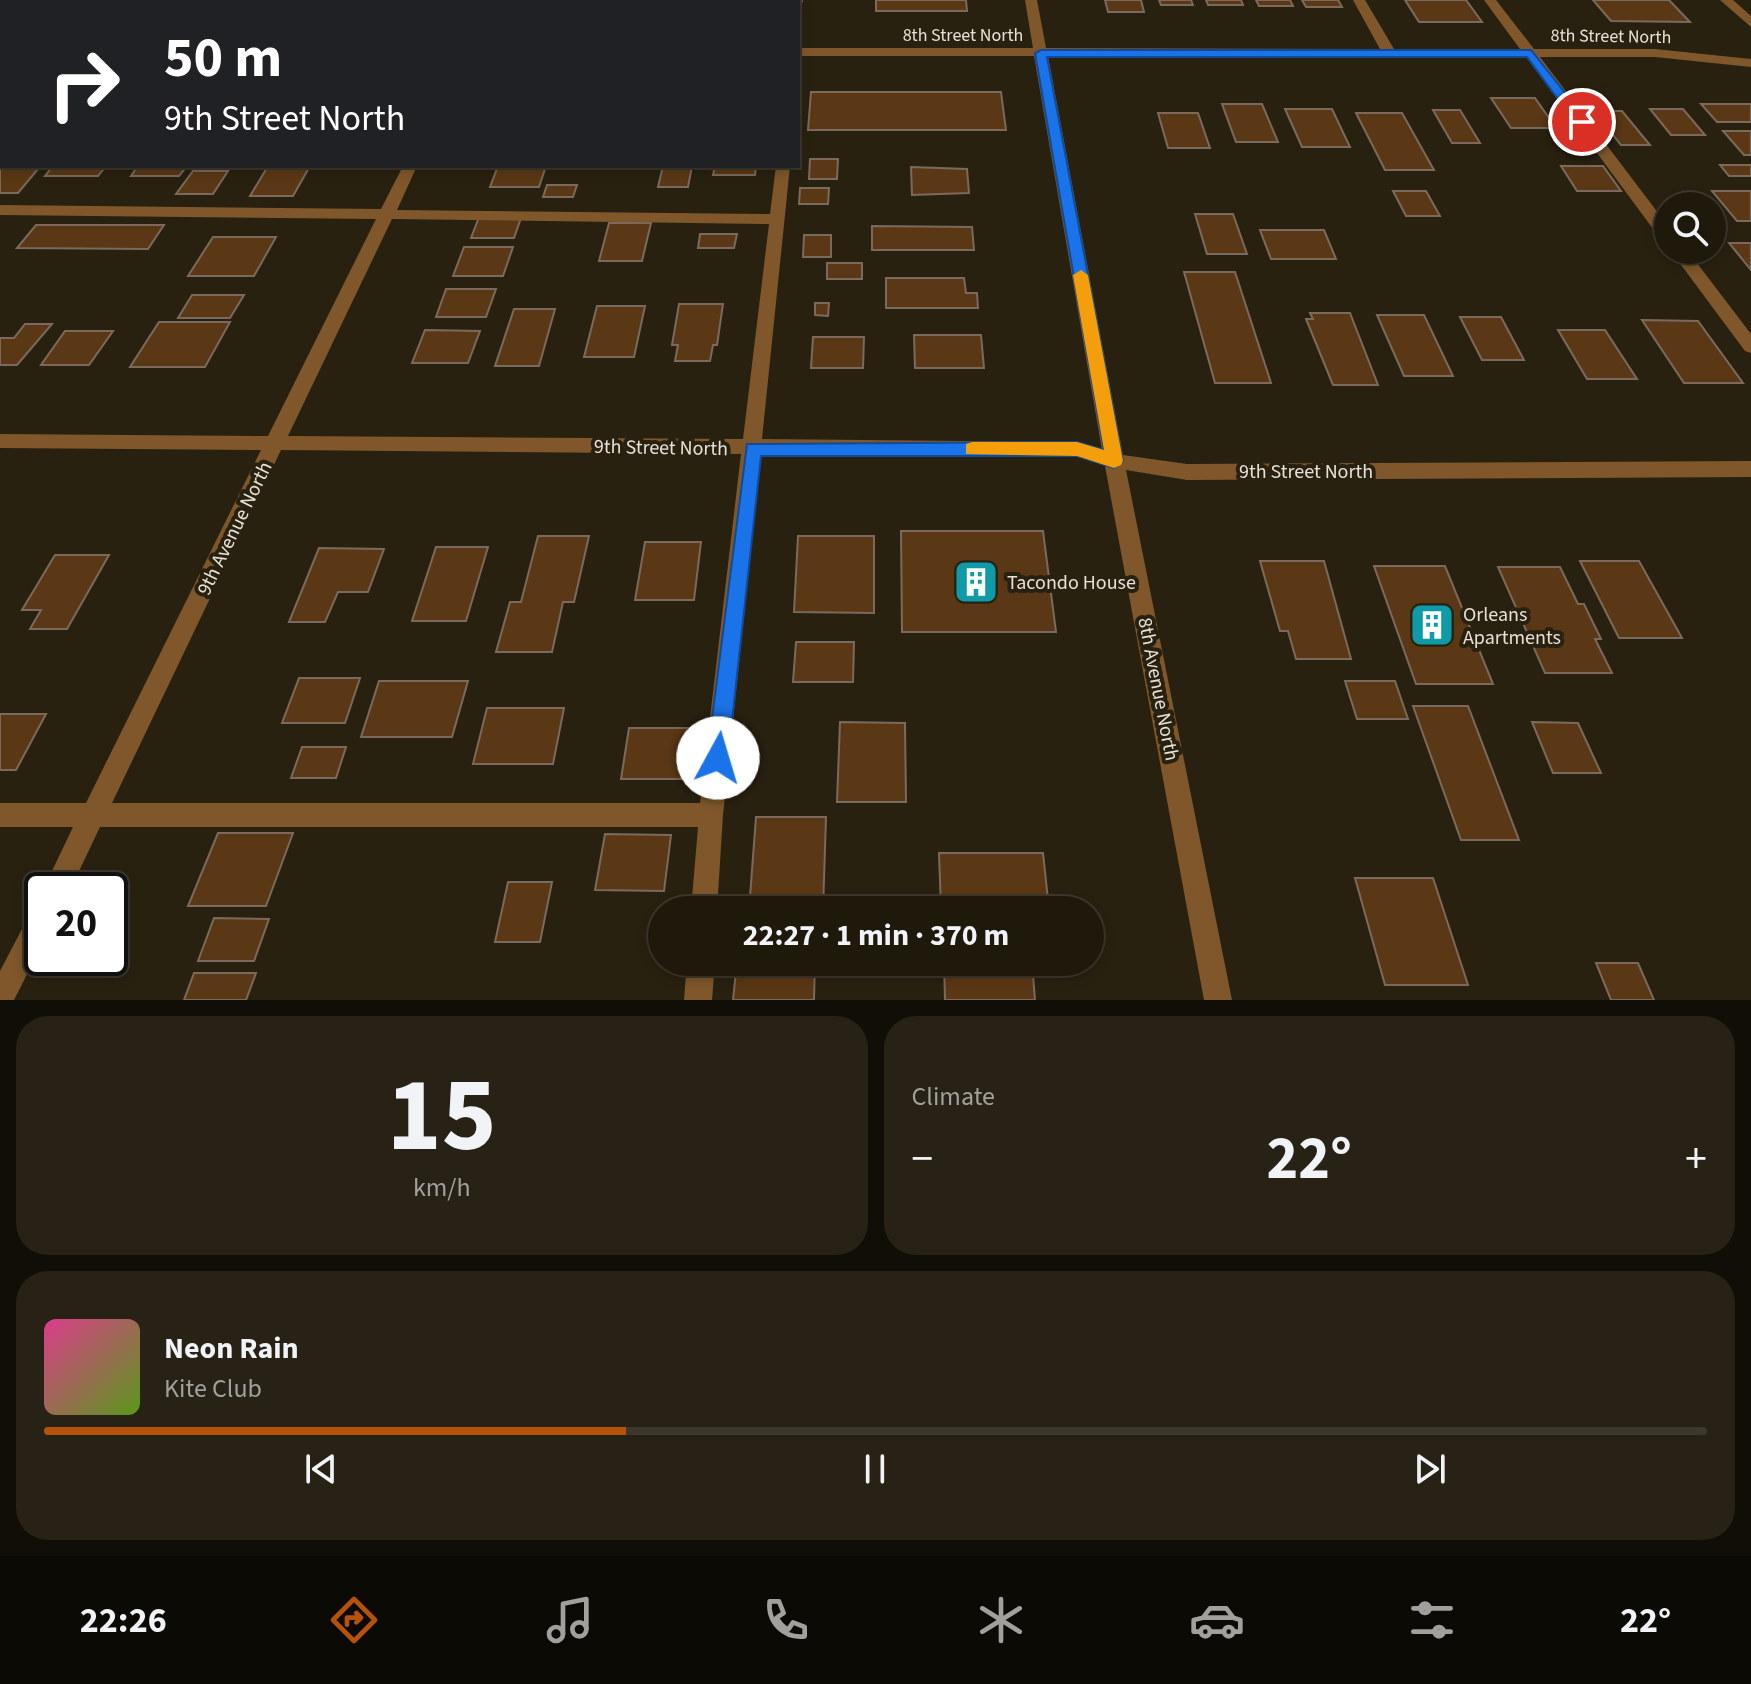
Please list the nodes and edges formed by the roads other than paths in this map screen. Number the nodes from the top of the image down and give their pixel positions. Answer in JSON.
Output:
{"nodes":[{"id":1,"x":1031,"y":0,"type":"edge"},
{"id":2,"x":1359,"y":0,"type":"edge"},
{"id":3,"x":1490,"y":0,"type":"edge"},
{"id":4,"x":1726,"y":0,"type":"edge"},
{"id":5,"x":1751,"y":23,"type":"edge"},
{"id":6,"x":800,"y":52,"type":"edge"},
{"id":7,"x":1041,"y":53,"type":"junction"},
{"id":8,"x":1390,"y":54,"type":"junction"},
{"id":9,"x":1531,"y":54,"type":"junction"},
{"id":10,"x":1751,"y":63,"type":"edge"},
{"id":11,"x":409,"y":168,"type":"edge"},
{"id":12,"x":783,"y":168,"type":"edge"},
{"id":13,"x":0,"y":210,"type":"edge"},
{"id":14,"x":386,"y":214,"type":"junction"},
{"id":15,"x":1654,"y":218,"type":"edge"},
{"id":16,"x":779,"y":219,"type":"junction"},
{"id":17,"x":1689,"y":264,"type":"edge"},
{"id":18,"x":1751,"y":347,"type":"edge"},
{"id":19,"x":277,"y":440,"type":"junction"},
{"id":20,"x":0,"y":441,"type":"edge"},
{"id":21,"x":753,"y":449,"type":"junction"},
{"id":22,"x":1114,"y":461,"type":"junction"},
{"id":23,"x":1751,"y":469,"type":"edge"},
{"id":24,"x":0,"y":815,"type":"edge"},
{"id":25,"x":94,"y":815,"type":"junction"},
{"id":26,"x":711,"y":815,"type":"junction"},
{"id":27,"x":65,"y":872,"type":"edge"},
{"id":28,"x":705,"y":896,"type":"edge"},
{"id":29,"x":24,"y":952,"type":"edge"},
{"id":30,"x":700,"y":976,"type":"edge"},
{"id":31,"x":0,"y":999,"type":"edge"},
{"id":32,"x":698,"y":1000,"type":"edge"},
{"id":33,"x":1218,"y":1000,"type":"edge"}],
"edges":[{"from":1,"to":7,"type":"street","name":"8th Avenue North"},
{"from":2,"to":8,"type":"street"},
{"from":3,"to":9,"type":"street"},
{"from":4,"to":5,"type":"street"},
{"from":6,"to":7,"type":"street","name":"8th Street North"},
{"from":7,"to":8,"type":"street","name":"8th Street North"},
{"from":7,"to":22,"type":"street","name":"8th Avenue North"},
{"from":8,"to":9,"type":"street","name":"8th Street North"},
{"from":9,"to":10,"type":"street","name":"8th Street North"},
{"from":9,"to":15,"type":"street"},
{"from":11,"to":14,"type":"street","name":"9th Avenue North"},
{"from":12,"to":16,"type":"street"},
{"from":13,"to":14,"type":"street"},
{"from":14,"to":16,"type":"street"},
{"from":14,"to":19,"type":"street","name":"9th Avenue North"},
{"from":16,"to":21,"type":"street"},
{"from":17,"to":18,"type":"street"},
{"from":19,"to":20,"type":"street","name":"9th Street North"},
{"from":19,"to":21,"type":"street","name":"9th Street North"},
{"from":19,"to":25,"type":"street","name":"9th Avenue North"},
{"from":21,"to":22,"type":"street","name":"9th Street North"},
{"from":21,"to":26,"type":"street"},
{"from":22,"to":23,"type":"street","name":"9th Street North"},
{"from":22,"to":33,"type":"street","name":"8th Avenue North"},
{"from":24,"to":25,"type":"street"},
{"from":25,"to":26,"type":"street"},
{"from":25,"to":27,"type":"street","name":"9th Avenue North"},
{"from":26,"to":28,"type":"street"},
{"from":29,"to":31,"type":"street"},
{"from":30,"to":32,"type":"street"}]}
